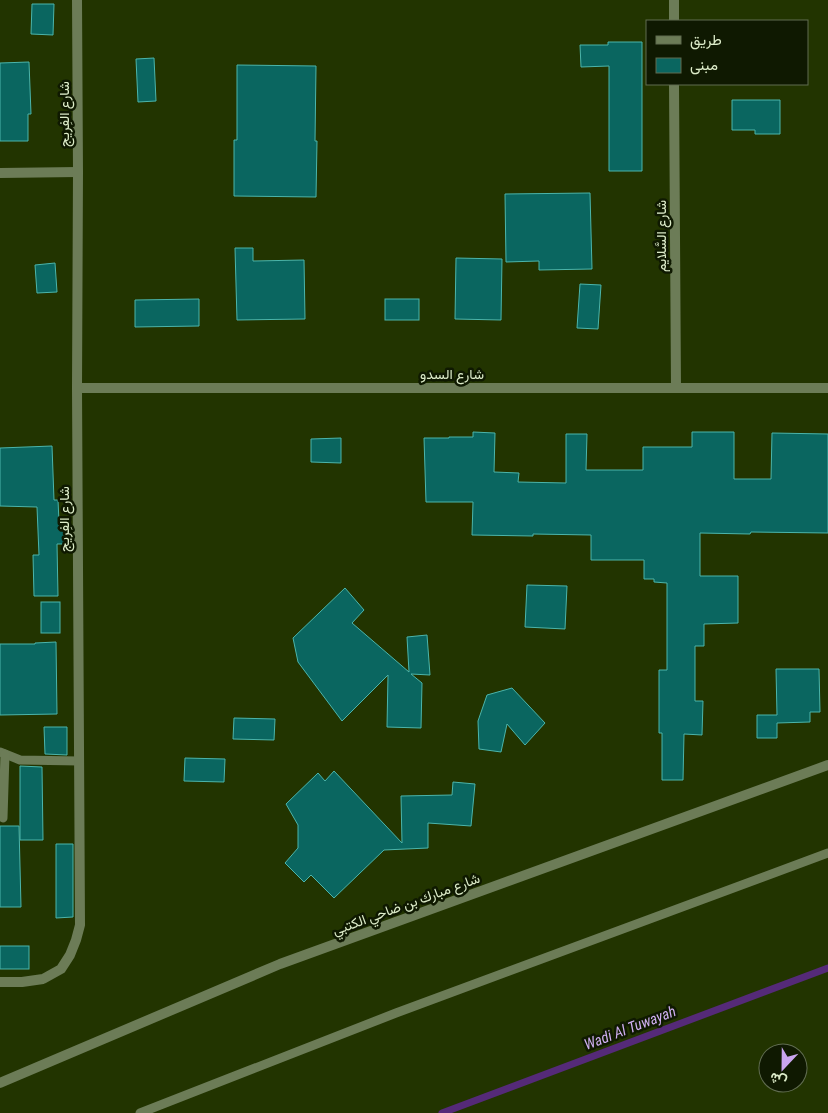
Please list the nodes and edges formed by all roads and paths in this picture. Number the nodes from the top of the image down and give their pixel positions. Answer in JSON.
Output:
{"nodes":[{"id":1,"x":77,"y":0,"type":"edge"},
{"id":2,"x":674,"y":0,"type":"edge"},
{"id":3,"x":674,"y":20,"type":"edge"},
{"id":4,"x":674,"y":85,"type":"edge"},
{"id":5,"x":78,"y":172,"type":"junction"},
{"id":6,"x":0,"y":173,"type":"edge"},
{"id":7,"x":77,"y":388,"type":"junction"},
{"id":8,"x":676,"y":388,"type":"junction"},
{"id":9,"x":828,"y":388,"type":"edge"},
{"id":10,"x":2,"y":753,"type":"edge"},
{"id":11,"x":79,"y":760,"type":"junction"},
{"id":12,"x":828,"y":766,"type":"edge"},
{"id":13,"x":2,"y":818,"type":"dead end"},
{"id":14,"x":828,"y":853,"type":"edge"},
{"id":15,"x":0,"y":982,"type":"edge"},
{"id":16,"x":0,"y":1084,"type":"edge"},
{"id":17,"x":140,"y":1113,"type":"edge"}],
"edges":[{"from":1,"to":5,"type":"street","name":"شارع الفِريج"},
{"from":2,"to":3,"type":"street"},
{"from":4,"to":8,"type":"street","name":"شارع السَّلايم"},
{"from":5,"to":6,"type":"street"},
{"from":5,"to":7,"type":"street","name":"شارع الفِريج"},
{"from":7,"to":8,"type":"street","name":"شارع السدو"},
{"from":7,"to":11,"type":"street","name":"شارع الفِريج"},
{"from":8,"to":9,"type":"street","name":"شارع السدو"},
{"from":10,"to":11,"type":"lane"},
{"from":10,"to":13,"type":"lane"},
{"from":11,"to":15,"type":"street","name":"شارع الفِريج"},
{"from":12,"to":16,"type":"street","name":"شارع مبارك بن ضاحي الكتبي"},
{"from":14,"to":17,"type":"lane"}]}
